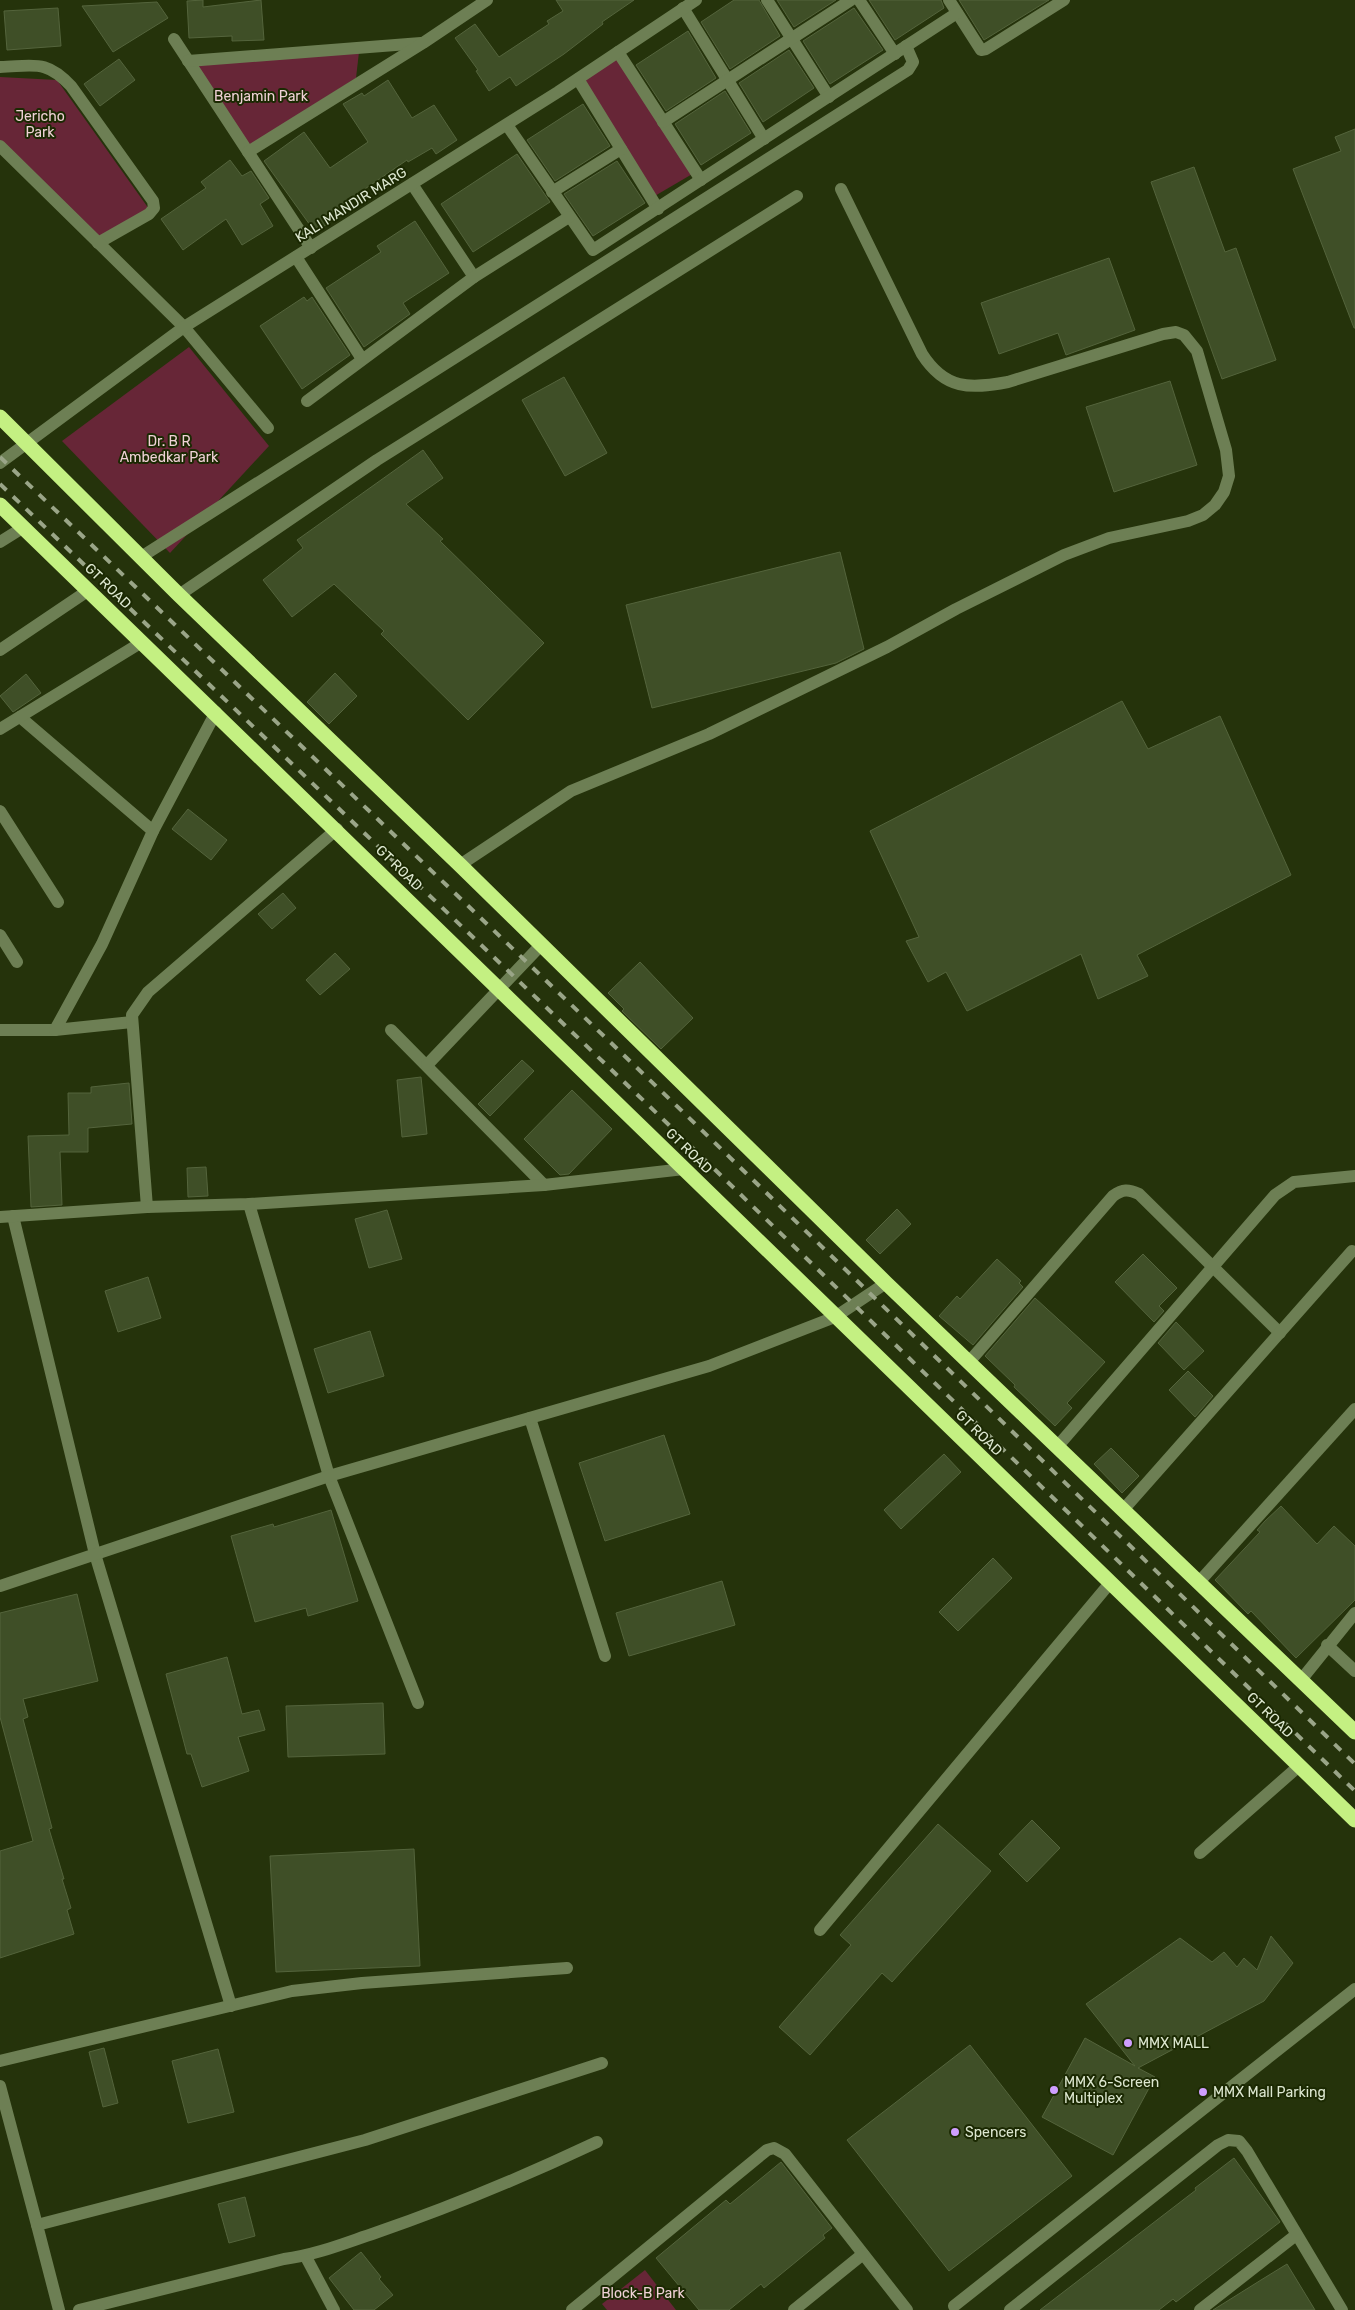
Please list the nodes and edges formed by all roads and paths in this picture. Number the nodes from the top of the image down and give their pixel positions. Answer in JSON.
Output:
{"nodes":[{"id":1,"x":487,"y":0,"type":"edge"},
{"id":2,"x":696,"y":0,"type":"edge"},
{"id":3,"x":767,"y":0,"type":"edge"},
{"id":4,"x":850,"y":0,"type":"edge"},
{"id":5,"x":859,"y":0,"type":"edge"},
{"id":6,"x":949,"y":0,"type":"edge"},
{"id":7,"x":1064,"y":0,"type":"edge"},
{"id":8,"x":1047,"y":4,"type":"edge"},
{"id":9,"x":683,"y":8,"type":"junction"},
{"id":10,"x":957,"y":13,"type":"junction"},
{"id":11,"x":791,"y":38,"type":"junction"},
{"id":12,"x":174,"y":39,"type":"dead end"},
{"id":13,"x":423,"y":43,"type":"junction"},
{"id":14,"x":906,"y":46,"type":"junction"},
{"id":15,"x":618,"y":52,"type":"junction"},
{"id":16,"x":895,"y":54,"type":"junction"},
{"id":17,"x":188,"y":61,"type":"junction"},
{"id":18,"x":0,"y":67,"type":"edge"},
{"id":19,"x":578,"y":79,"type":"junction"},
{"id":20,"x":728,"y":80,"type":"junction"},
{"id":21,"x":829,"y":97,"type":"junction"},
{"id":22,"x":663,"y":122,"type":"junction"},
{"id":23,"x":507,"y":125,"type":"junction"},
{"id":24,"x":764,"y":139,"type":"junction"},
{"id":25,"x":0,"y":146,"type":"edge"},
{"id":26,"x":621,"y":149,"type":"junction"},
{"id":27,"x":248,"y":152,"type":"junction"},
{"id":28,"x":701,"y":180,"type":"junction"},
{"id":29,"x":412,"y":184,"type":"junction"},
{"id":30,"x":841,"y":189,"type":"dead end"},
{"id":31,"x":552,"y":192,"type":"junction"},
{"id":32,"x":797,"y":196,"type":"dead end"},
{"id":33,"x":658,"y":209,"type":"junction"},
{"id":34,"x":569,"y":217,"type":"junction"},
{"id":35,"x":98,"y":243,"type":"junction"},
{"id":36,"x":310,"y":248,"type":"junction"},
{"id":37,"x":296,"y":257,"type":"junction"},
{"id":38,"x":474,"y":277,"type":"junction"},
{"id":39,"x":184,"y":328,"type":"junction"},
{"id":40,"x":362,"y":359,"type":"junction"},
{"id":41,"x":307,"y":401,"type":"dead end"},
{"id":42,"x":0,"y":417,"type":"edge"},
{"id":43,"x":268,"y":428,"type":"dead end"},
{"id":44,"x":26,"y":442,"type":"junction"},
{"id":45,"x":0,"y":463,"type":"edge"},
{"id":46,"x":0,"y":505,"type":"edge"},
{"id":47,"x":24,"y":528,"type":"junction"},
{"id":48,"x":0,"y":542,"type":"edge"},
{"id":49,"x":141,"y":557,"type":"junction"},
{"id":50,"x":89,"y":590,"type":"junction"},
{"id":51,"x":179,"y":595,"type":"junction"},
{"id":52,"x":142,"y":642,"type":"junction"},
{"id":53,"x":0,"y":650,"type":"edge"},
{"id":54,"x":216,"y":712,"type":"junction"},
{"id":55,"x":20,"y":716,"type":"junction"},
{"id":56,"x":0,"y":729,"type":"edge"},
{"id":57,"x":0,"y":811,"type":"edge"},
{"id":58,"x":337,"y":829,"type":"junction"},
{"id":59,"x":153,"y":831,"type":"junction"},
{"id":60,"x":460,"y":866,"type":"junction"},
{"id":61,"x":58,"y":902,"type":"dead end"},
{"id":62,"x":0,"y":935,"type":"edge"},
{"id":63,"x":541,"y":945,"type":"junction"},
{"id":64,"x":17,"y":962,"type":"dead end"},
{"id":65,"x":500,"y":990,"type":"junction"},
{"id":66,"x":132,"y":1022,"type":"junction"},
{"id":67,"x":0,"y":1030,"type":"edge"},
{"id":68,"x":55,"y":1030,"type":"junction"},
{"id":69,"x":391,"y":1030,"type":"dead end"},
{"id":70,"x":427,"y":1065,"type":"junction"},
{"id":71,"x":684,"y":1169,"type":"junction"},
{"id":72,"x":1355,"y":1176,"type":"edge"},
{"id":73,"x":544,"y":1185,"type":"junction"},
{"id":74,"x":249,"y":1204,"type":"junction"},
{"id":75,"x":147,"y":1207,"type":"junction"},
{"id":76,"x":6,"y":1216,"type":"edge"},
{"id":77,"x":1352,"y":1251,"type":"dead end"},
{"id":78,"x":1212,"y":1267,"type":"junction"},
{"id":79,"x":886,"y":1283,"type":"junction"},
{"id":80,"x":835,"y":1317,"type":"junction"},
{"id":81,"x":1280,"y":1333,"type":"junction"},
{"id":82,"x":969,"y":1362,"type":"junction"},
{"id":83,"x":1355,"y":1409,"type":"edge"},
{"id":84,"x":530,"y":1418,"type":"junction"},
{"id":85,"x":1057,"y":1446,"type":"junction"},
{"id":86,"x":328,"y":1476,"type":"junction"},
{"id":87,"x":1123,"y":1510,"type":"junction"},
{"id":88,"x":95,"y":1554,"type":"junction"},
{"id":89,"x":1199,"y":1582,"type":"junction"},
{"id":90,"x":1110,"y":1583,"type":"junction"},
{"id":91,"x":0,"y":1586,"type":"edge"},
{"id":92,"x":1355,"y":1613,"type":"edge"},
{"id":93,"x":1327,"y":1645,"type":"junction"},
{"id":94,"x":605,"y":1656,"type":"dead end"},
{"id":95,"x":1355,"y":1671,"type":"edge"},
{"id":96,"x":1300,"y":1680,"type":"junction"},
{"id":97,"x":418,"y":1703,"type":"dead end"},
{"id":98,"x":1355,"y":1732,"type":"edge"},
{"id":99,"x":1299,"y":1766,"type":"junction"},
{"id":100,"x":1355,"y":1820,"type":"edge"},
{"id":101,"x":1200,"y":1853,"type":"dead end"},
{"id":102,"x":820,"y":1930,"type":"dead end"},
{"id":103,"x":567,"y":1968,"type":"dead end"},
{"id":104,"x":1355,"y":1989,"type":"edge"},
{"id":105,"x":232,"y":2006,"type":"junction"},
{"id":106,"x":0,"y":2061,"type":"edge"},
{"id":107,"x":602,"y":2063,"type":"dead end"},
{"id":108,"x":0,"y":2086,"type":"edge"},
{"id":109,"x":597,"y":2142,"type":"dead end"},
{"id":110,"x":37,"y":2225,"type":"junction"},
{"id":111,"x":1296,"y":2235,"type":"junction"},
{"id":112,"x":863,"y":2254,"type":"junction"},
{"id":113,"x":306,"y":2257,"type":"junction"},
{"id":114,"x":954,"y":2306,"type":"dead end"},
{"id":115,"x":1205,"y":2308,"type":"edge"},
{"id":116,"x":59,"y":2310,"type":"edge"},
{"id":117,"x":79,"y":2310,"type":"edge"},
{"id":118,"x":334,"y":2310,"type":"edge"},
{"id":119,"x":572,"y":2310,"type":"edge"},
{"id":120,"x":794,"y":2310,"type":"edge"},
{"id":121,"x":907,"y":2310,"type":"edge"},
{"id":122,"x":1010,"y":2310,"type":"edge"},
{"id":123,"x":1342,"y":2310,"type":"edge"}],
"edges":[{"from":1,"to":13,"type":"street"},
{"from":2,"to":9,"type":"street","name":"KALI MANDIR MARG"},
{"from":3,"to":11,"type":"street"},
{"from":4,"to":11,"type":"street"},
{"from":5,"to":16,"type":"street"},
{"from":6,"to":10,"type":"street"},
{"from":7,"to":8,"type":"street"},
{"from":8,"to":10,"type":"street"},
{"from":9,"to":15,"type":"street","name":"KALI MANDIR MARG"},
{"from":9,"to":20,"type":"street"},
{"from":10,"to":14,"type":"street"},
{"from":11,"to":20,"type":"street"},
{"from":11,"to":21,"type":"street"},
{"from":12,"to":17,"type":"street"},
{"from":13,"to":17,"type":"street"},
{"from":13,"to":27,"type":"street"},
{"from":14,"to":16,"type":"street"},
{"from":14,"to":49,"type":"street"},
{"from":15,"to":19,"type":"street","name":"KALI MANDIR MARG"},
{"from":15,"to":22,"type":"street"},
{"from":16,"to":21,"type":"street"},
{"from":17,"to":27,"type":"street"},
{"from":18,"to":35,"type":"street"},
{"from":19,"to":23,"type":"street","name":"KALI MANDIR MARG"},
{"from":19,"to":26,"type":"street"},
{"from":20,"to":22,"type":"street"},
{"from":20,"to":24,"type":"street"},
{"from":21,"to":24,"type":"street"},
{"from":22,"to":28,"type":"street"},
{"from":23,"to":29,"type":"street","name":"KALI MANDIR MARG"},
{"from":23,"to":31,"type":"street"},
{"from":24,"to":28,"type":"street"},
{"from":25,"to":35,"type":"street"},
{"from":26,"to":31,"type":"street"},
{"from":26,"to":33,"type":"street"},
{"from":27,"to":36,"type":"street"},
{"from":28,"to":33,"type":"street"},
{"from":29,"to":36,"type":"street","name":"KALI MANDIR MARG"},
{"from":29,"to":38,"type":"street"},
{"from":30,"to":60,"type":"street"},
{"from":31,"to":34,"type":"street"},
{"from":32,"to":51,"type":"street"},
{"from":33,"to":34,"type":"street"},
{"from":34,"to":38,"type":"street"},
{"from":35,"to":39,"type":"street"},
{"from":36,"to":37,"type":"street","name":"KALI MANDIR MARG"},
{"from":37,"to":39,"type":"street","name":"KALI MANDIR MARG"},
{"from":37,"to":40,"type":"street"},
{"from":38,"to":40,"type":"street"},
{"from":39,"to":43,"type":"street"},
{"from":39,"to":44,"type":"street","name":"KALI MANDIR MARG"},
{"from":40,"to":41,"type":"street"},
{"from":42,"to":44,"type":"highway"},
{"from":44,"to":45,"type":"street","name":"KALI MANDIR MARG"},
{"from":44,"to":49,"type":"highway"},
{"from":46,"to":47,"type":"highway","name":"GT ROAD"},
{"from":47,"to":48,"type":"street"},
{"from":47,"to":50,"type":"highway","name":"GT ROAD"},
{"from":49,"to":51,"type":"highway"},
{"from":50,"to":52,"type":"highway","name":"GT ROAD"},
{"from":50,"to":53,"type":"street"},
{"from":51,"to":60,"type":"highway"},
{"from":52,"to":54,"type":"highway","name":"GT ROAD"},
{"from":52,"to":55,"type":"street"},
{"from":54,"to":58,"type":"highway","name":"GT ROAD"},
{"from":54,"to":59,"type":"street"},
{"from":55,"to":56,"type":"street"},
{"from":55,"to":59,"type":"street"},
{"from":57,"to":61,"type":"street"},
{"from":58,"to":65,"type":"highway","name":"GT ROAD"},
{"from":58,"to":66,"type":"street"},
{"from":59,"to":68,"type":"street"},
{"from":60,"to":63,"type":"highway"},
{"from":62,"to":64,"type":"street"},
{"from":63,"to":65,"type":"street"},
{"from":63,"to":79,"type":"highway"},
{"from":65,"to":70,"type":"street"},
{"from":65,"to":71,"type":"highway","name":"GT ROAD"},
{"from":66,"to":68,"type":"street"},
{"from":66,"to":75,"type":"street"},
{"from":67,"to":68,"type":"street"},
{"from":69,"to":70,"type":"street"},
{"from":70,"to":73,"type":"street"},
{"from":71,"to":73,"type":"street"},
{"from":71,"to":80,"type":"highway","name":"GT ROAD"},
{"from":72,"to":78,"type":"street"},
{"from":73,"to":74,"type":"street"},
{"from":74,"to":75,"type":"street"},
{"from":74,"to":86,"type":"street"},
{"from":75,"to":76,"type":"street"},
{"from":76,"to":88,"type":"street"},
{"from":77,"to":81,"type":"street"},
{"from":78,"to":81,"type":"street"},
{"from":78,"to":82,"type":"street"},
{"from":78,"to":85,"type":"street"},
{"from":79,"to":80,"type":"street"},
{"from":79,"to":82,"type":"highway"},
{"from":80,"to":84,"type":"street"},
{"from":80,"to":90,"type":"highway","name":"GT ROAD"},
{"from":81,"to":87,"type":"street"},
{"from":82,"to":85,"type":"highway"},
{"from":83,"to":89,"type":"street"},
{"from":84,"to":86,"type":"street"},
{"from":84,"to":94,"type":"street"},
{"from":85,"to":87,"type":"highway"},
{"from":86,"to":88,"type":"street"},
{"from":86,"to":97,"type":"street"},
{"from":87,"to":89,"type":"highway"},
{"from":88,"to":91,"type":"street"},
{"from":88,"to":105,"type":"street"},
{"from":89,"to":96,"type":"highway"},
{"from":90,"to":99,"type":"highway","name":"GT ROAD"},
{"from":90,"to":102,"type":"street"},
{"from":92,"to":93,"type":"street"},
{"from":93,"to":95,"type":"street"},
{"from":93,"to":96,"type":"street"},
{"from":96,"to":98,"type":"highway"},
{"from":99,"to":100,"type":"highway","name":"GT ROAD"},
{"from":99,"to":101,"type":"street"},
{"from":103,"to":105,"type":"street"},
{"from":104,"to":114,"type":"street"},
{"from":105,"to":106,"type":"street"},
{"from":107,"to":110,"type":"street"},
{"from":108,"to":110,"type":"street"},
{"from":109,"to":113,"type":"street"},
{"from":110,"to":116,"type":"street"},
{"from":111,"to":115,"type":"street"},
{"from":111,"to":122,"type":"street"},
{"from":111,"to":123,"type":"street"},
{"from":112,"to":119,"type":"street"},
{"from":112,"to":120,"type":"street"},
{"from":112,"to":121,"type":"street"},
{"from":113,"to":117,"type":"street"},
{"from":113,"to":118,"type":"street"}]}
